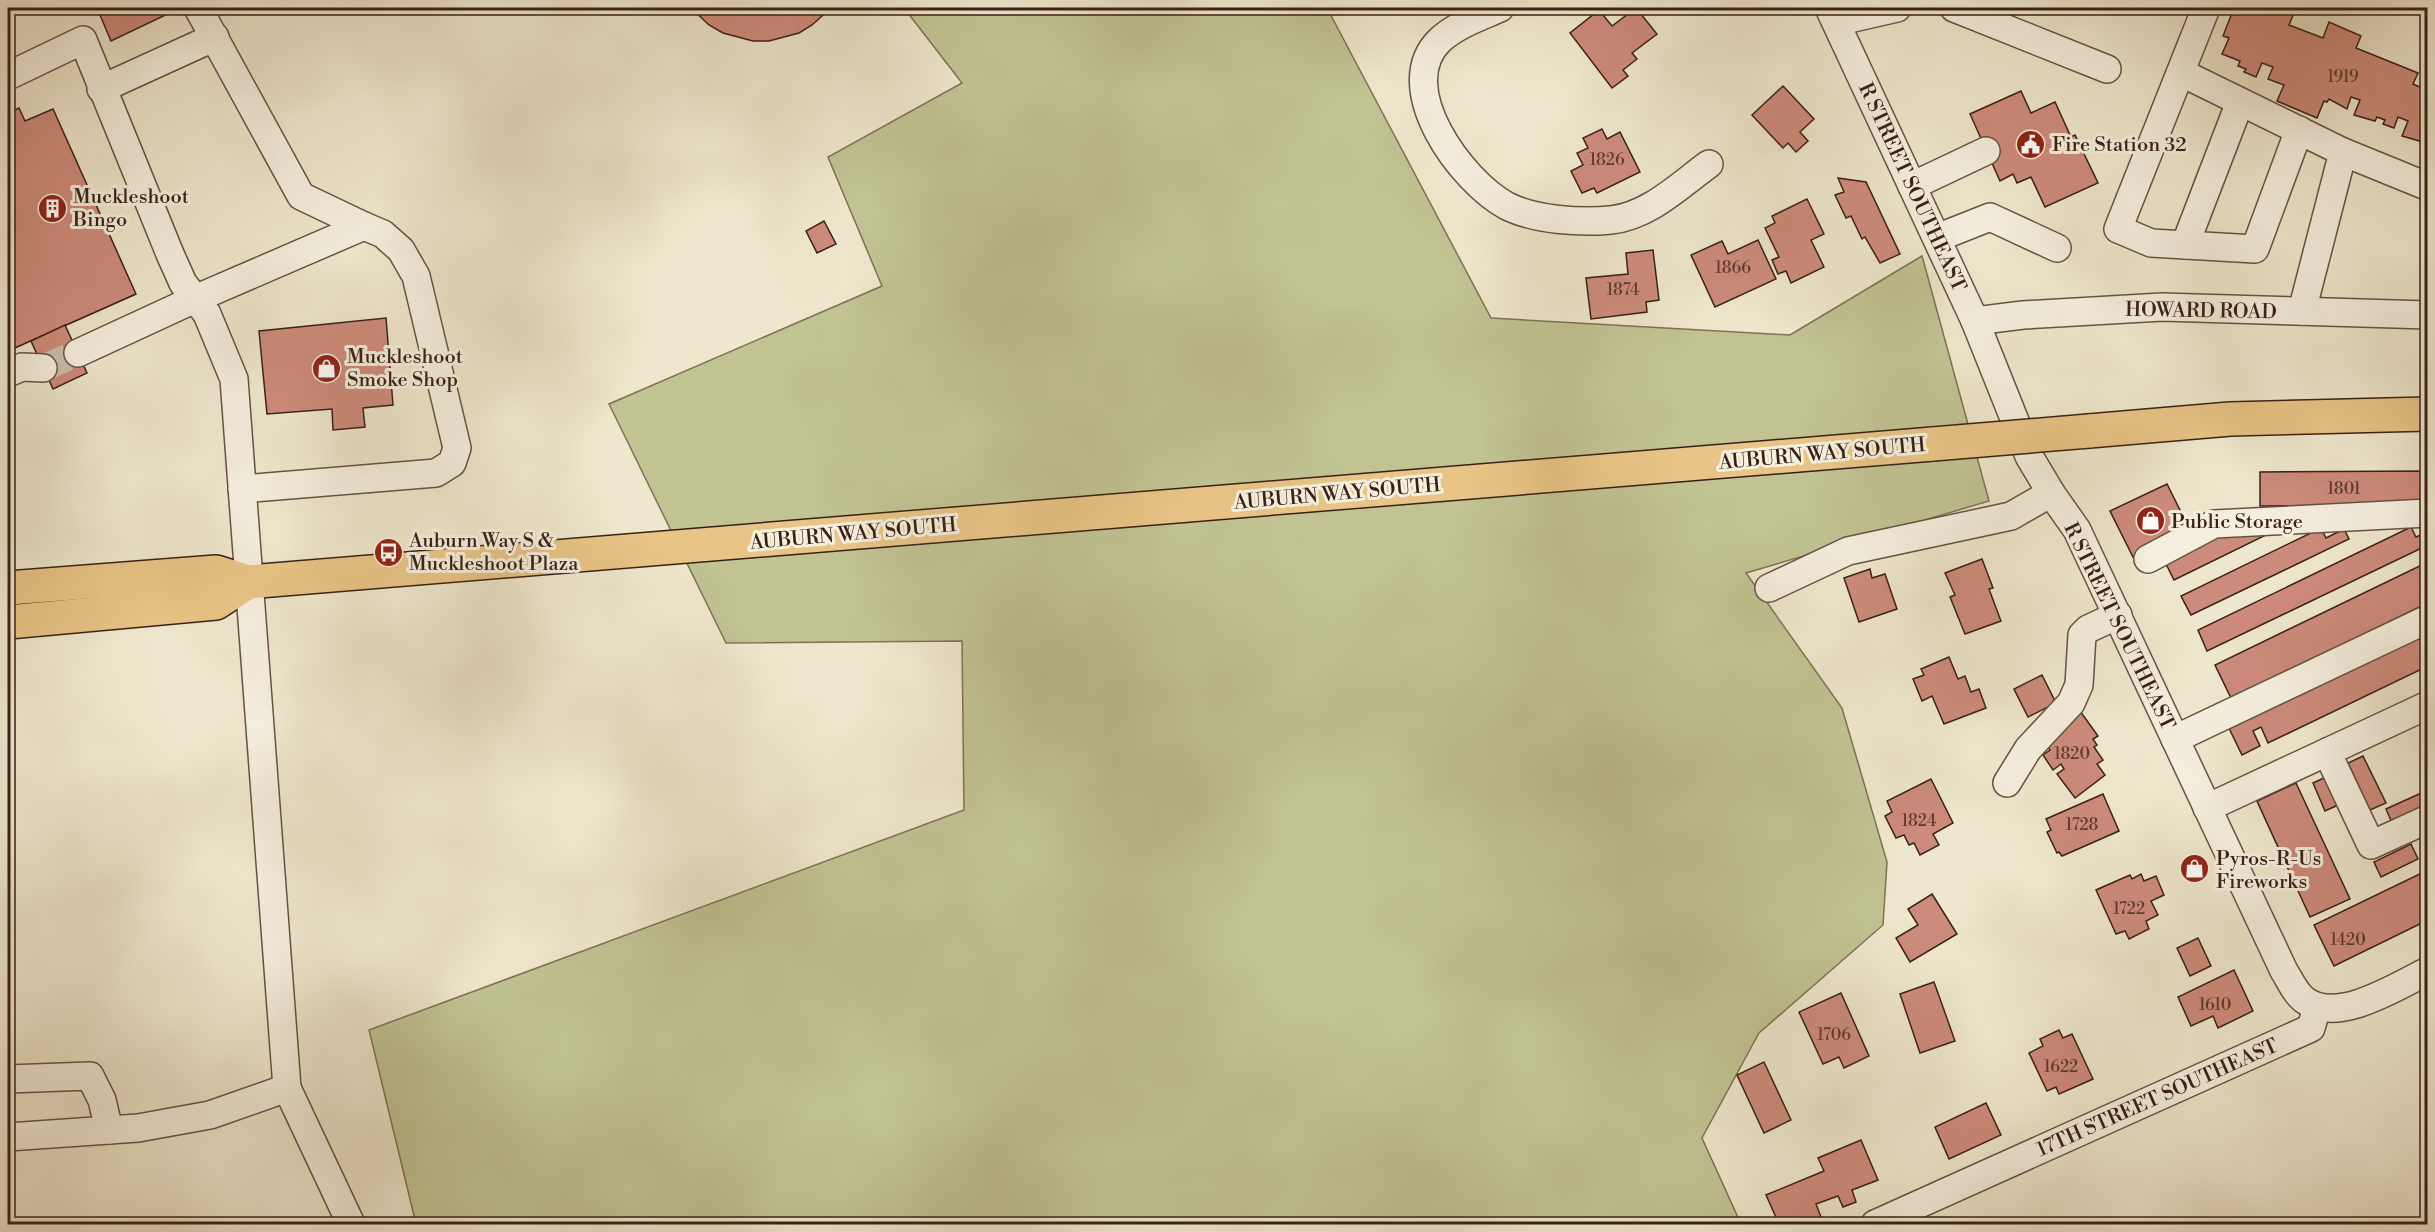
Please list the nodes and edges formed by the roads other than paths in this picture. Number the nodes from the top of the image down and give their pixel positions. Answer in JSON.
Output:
{"nodes":[{"id":1,"x":198,"y":8,"type":"edge"},
{"id":2,"x":1500,"y":8,"type":"edge"},
{"id":3,"x":1897,"y":8,"type":"edge"},
{"id":4,"x":1954,"y":8,"type":"edge"},
{"id":5,"x":2206,"y":8,"type":"edge"},
{"id":6,"x":1983,"y":13,"type":"edge"},
{"id":7,"x":1833,"y":14,"type":"edge"},
{"id":8,"x":215,"y":37,"type":"junction"},
{"id":9,"x":2107,"y":69,"type":"dead end"},
{"id":10,"x":2182,"y":73,"type":"junction"},
{"id":11,"x":8,"y":76,"type":"edge"},
{"id":12,"x":101,"y":89,"type":"junction"},
{"id":13,"x":2240,"y":102,"type":"junction"},
{"id":14,"x":2299,"y":130,"type":"junction"},
{"id":15,"x":1986,"y":151,"type":"dead end"},
{"id":16,"x":2343,"y":152,"type":"junction"},
{"id":17,"x":1709,"y":164,"type":"dead end"},
{"id":18,"x":2424,"y":185,"type":"dead end"},
{"id":19,"x":1912,"y":186,"type":"junction"},
{"id":20,"x":364,"y":226,"type":"junction"},
{"id":21,"x":1937,"y":238,"type":"junction"},
{"id":22,"x":2185,"y":245,"type":"junction"},
{"id":23,"x":2057,"y":248,"type":"dead end"},
{"id":24,"x":195,"y":298,"type":"junction"},
{"id":25,"x":2302,"y":311,"type":"junction"},
{"id":26,"x":2427,"y":315,"type":"edge"},
{"id":27,"x":1976,"y":321,"type":"junction"},
{"id":28,"x":78,"y":353,"type":"tunnel mouth"},
{"id":29,"x":43,"y":368,"type":"tunnel mouth"},
{"id":30,"x":8,"y":373,"type":"edge"},
{"id":31,"x":2427,"y":414,"type":"edge"},
{"id":32,"x":242,"y":489,"type":"junction"},
{"id":33,"x":2050,"y":493,"type":"junction"},
{"id":34,"x":2427,"y":513,"type":"edge"},
{"id":35,"x":2148,"y":559,"type":"dead end"},
{"id":36,"x":10,"y":582,"type":"edge"},
{"id":37,"x":248,"y":582,"type":"junction"},
{"id":38,"x":1769,"y":588,"type":"dead end"},
{"id":39,"x":2118,"y":615,"type":"junction"},
{"id":40,"x":2427,"y":619,"type":"edge"},
{"id":41,"x":8,"y":622,"type":"edge"},
{"id":42,"x":2427,"y":705,"type":"edge"},
{"id":43,"x":2175,"y":739,"type":"junction"},
{"id":44,"x":2327,"y":752,"type":"junction"},
{"id":45,"x":2007,"y":783,"type":"dead end"},
{"id":46,"x":2207,"y":808,"type":"junction"},
{"id":47,"x":2427,"y":819,"type":"edge"},
{"id":48,"x":2427,"y":971,"type":"edge"},
{"id":49,"x":2317,"y":1007,"type":"junction"},
{"id":50,"x":8,"y":1078,"type":"edge"},
{"id":51,"x":287,"y":1088,"type":"junction"},
{"id":52,"x":109,"y":1130,"type":"junction"},
{"id":53,"x":8,"y":1137,"type":"edge"},
{"id":54,"x":351,"y":1224,"type":"edge"},
{"id":55,"x":1875,"y":1224,"type":"edge"}],
"edges":[{"from":1,"to":8,"type":"street"},
{"from":2,"to":17,"type":"street"},
{"from":3,"to":7,"type":"street"},
{"from":4,"to":6,"type":"street"},
{"from":5,"to":10,"type":"street"},
{"from":6,"to":9,"type":"street"},
{"from":7,"to":19,"type":"street","name":"R STREET SOUTHEAST"},
{"from":8,"to":12,"type":"street"},
{"from":8,"to":20,"type":"street"},
{"from":10,"to":13,"type":"street"},
{"from":10,"to":22,"type":"street"},
{"from":11,"to":12,"type":"street"},
{"from":12,"to":24,"type":"street"},
{"from":13,"to":14,"type":"street"},
{"from":13,"to":22,"type":"street"},
{"from":14,"to":16,"type":"street"},
{"from":14,"to":22,"type":"street"},
{"from":15,"to":19,"type":"street"},
{"from":16,"to":18,"type":"street"},
{"from":16,"to":25,"type":"street"},
{"from":19,"to":21,"type":"street","name":"R STREET SOUTHEAST"},
{"from":20,"to":24,"type":"street"},
{"from":20,"to":32,"type":"street"},
{"from":21,"to":23,"type":"street"},
{"from":21,"to":27,"type":"street","name":"R STREET SOUTHEAST"},
{"from":24,"to":28,"type":"street"},
{"from":24,"to":32,"type":"street"},
{"from":25,"to":26,"type":"street","name":"HOWARD ROAD"},
{"from":25,"to":27,"type":"street","name":"HOWARD ROAD"},
{"from":27,"to":33,"type":"street","name":"R STREET SOUTHEAST"},
{"from":29,"to":30,"type":"street"},
{"from":31,"to":37,"type":"main road","name":"AUBURN WAY SOUTH","bridge":true},
{"from":32,"to":37,"type":"street"},
{"from":33,"to":38,"type":"street"},
{"from":33,"to":39,"type":"street","name":"R STREET SOUTHEAST"},
{"from":34,"to":35,"type":"street"},
{"from":36,"to":37,"type":"main road","name":"AUBURN WAY SOUTH"},
{"from":37,"to":41,"type":"main road","name":"AUBURN WAY SOUTH"},
{"from":37,"to":51,"type":"street"},
{"from":39,"to":43,"type":"street","name":"R STREET SOUTHEAST"},
{"from":39,"to":45,"type":"street"},
{"from":40,"to":43,"type":"street"},
{"from":42,"to":44,"type":"street"},
{"from":43,"to":46,"type":"street","name":"R STREET SOUTHEAST"},
{"from":44,"to":46,"type":"street"},
{"from":44,"to":47,"type":"street"},
{"from":46,"to":49,"type":"street","name":"R STREET SOUTHEAST"},
{"from":48,"to":49,"type":"street"},
{"from":49,"to":55,"type":"street","name":"17TH STREET SOUTHEAST"},
{"from":50,"to":52,"type":"street"},
{"from":51,"to":52,"type":"street"},
{"from":51,"to":54,"type":"street"},
{"from":52,"to":53,"type":"street"}]}
